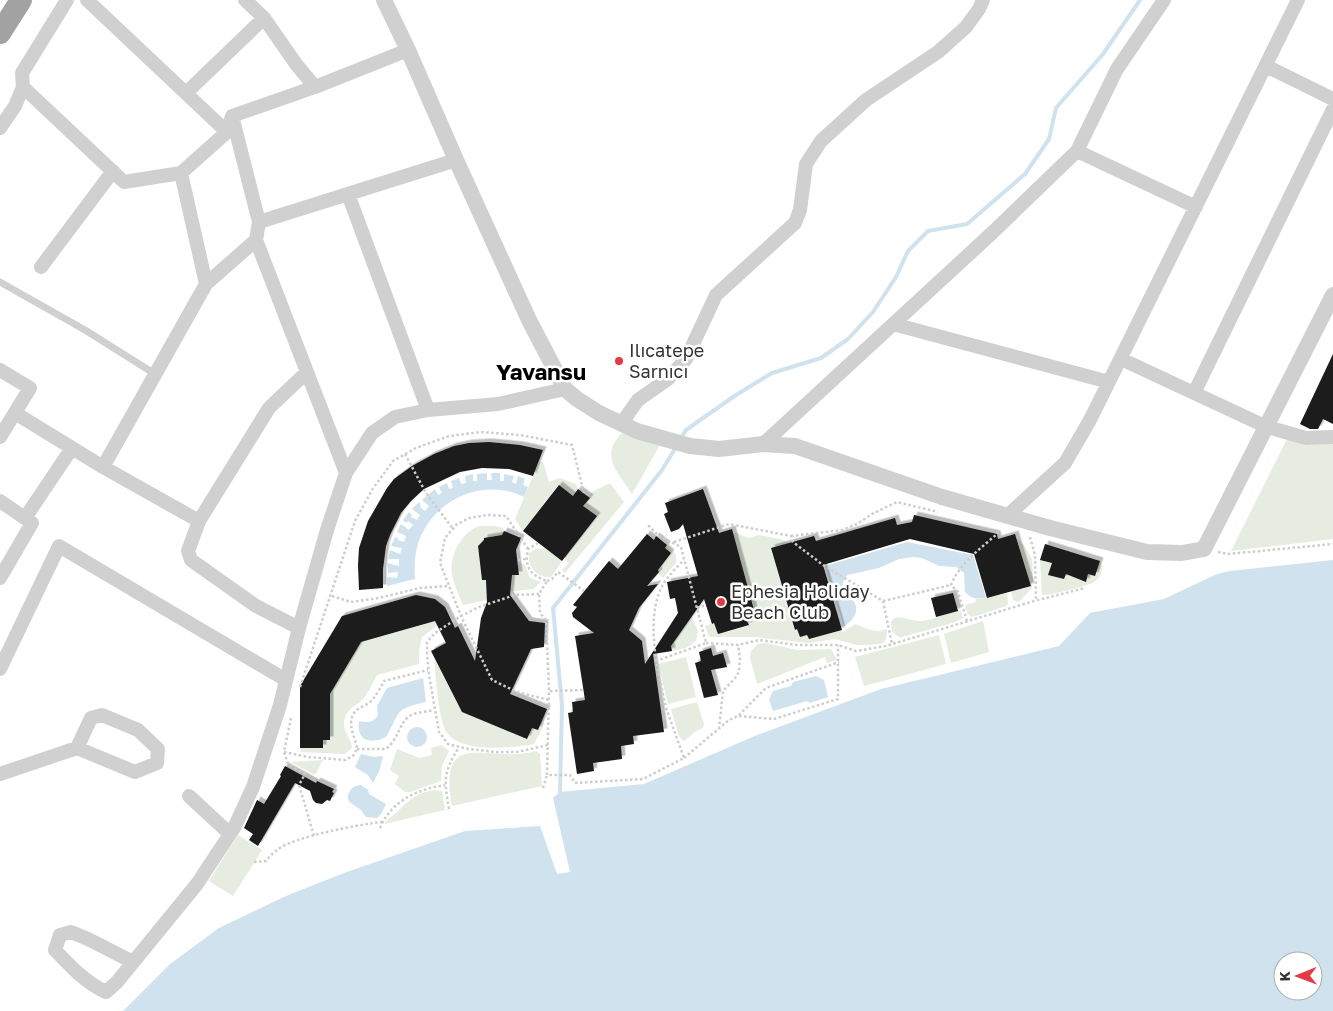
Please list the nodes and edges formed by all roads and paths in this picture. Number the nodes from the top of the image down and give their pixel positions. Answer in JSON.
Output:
{"nodes":[{"id":1,"x":21,"y":0,"type":"edge"},
{"id":2,"x":67,"y":0,"type":"edge"},
{"id":3,"x":87,"y":0,"type":"edge"},
{"id":4,"x":245,"y":0,"type":"edge"},
{"id":5,"x":384,"y":0,"type":"edge"},
{"id":6,"x":983,"y":0,"type":"edge"},
{"id":7,"x":1164,"y":0,"type":"edge"},
{"id":8,"x":1298,"y":0,"type":"edge"},
{"id":9,"x":264,"y":18,"type":"junction"},
{"id":10,"x":0,"y":33,"type":"edge"},
{"id":11,"x":408,"y":50,"type":"junction"},
{"id":12,"x":1266,"y":66,"type":"junction"},
{"id":13,"x":23,"y":87,"type":"junction"},
{"id":14,"x":315,"y":87,"type":"junction"},
{"id":15,"x":186,"y":93,"type":"junction"},
{"id":16,"x":1333,"y":99,"type":"edge"},
{"id":17,"x":1333,"y":109,"type":"edge"},
{"id":18,"x":232,"y":116,"type":"junction"},
{"id":19,"x":0,"y":128,"type":"edge"},
{"id":20,"x":228,"y":132,"type":"junction"},
{"id":21,"x":1077,"y":151,"type":"junction"},
{"id":22,"x":456,"y":160,"type":"junction"},
{"id":23,"x":113,"y":171,"type":"junction"},
{"id":24,"x":182,"y":173,"type":"junction"},
{"id":25,"x":348,"y":194,"type":"junction"},
{"id":26,"x":1196,"y":207,"type":"junction"},
{"id":27,"x":259,"y":222,"type":"junction"},
{"id":28,"x":256,"y":240,"type":"junction"},
{"id":29,"x":41,"y":267,"type":"dead end"},
{"id":30,"x":0,"y":282,"type":"edge"},
{"id":31,"x":206,"y":284,"type":"junction"},
{"id":32,"x":1333,"y":295,"type":"edge"},
{"id":33,"x":893,"y":324,"type":"junction"},
{"id":34,"x":1121,"y":358,"type":"junction"},
{"id":35,"x":0,"y":370,"type":"edge"},
{"id":36,"x":307,"y":372,"type":"junction"},
{"id":37,"x":155,"y":374,"type":"junction"},
{"id":38,"x":1109,"y":382,"type":"junction"},
{"id":39,"x":564,"y":389,"type":"junction"},
{"id":40,"x":1194,"y":393,"type":"junction"},
{"id":41,"x":428,"y":410,"type":"junction"},
{"id":42,"x":15,"y":413,"type":"junction"},
{"id":43,"x":620,"y":424,"type":"junction"},
{"id":44,"x":1267,"y":427,"type":"junction"},
{"id":45,"x":0,"y":437,"type":"edge"},
{"id":46,"x":1333,"y":437,"type":"edge"},
{"id":47,"x":763,"y":444,"type":"junction"},
{"id":48,"x":72,"y":448,"type":"junction"},
{"id":49,"x":405,"y":454,"type":"junction"},
{"id":50,"x":102,"y":467,"type":"junction"},
{"id":51,"x":346,"y":473,"type":"junction"},
{"id":52,"x":584,"y":493,"type":"dead end"},
{"id":53,"x":0,"y":501,"type":"edge"},
{"id":54,"x":946,"y":515,"type":"dead end"},
{"id":55,"x":25,"y":518,"type":"junction"},
{"id":56,"x":199,"y":521,"type":"junction"},
{"id":57,"x":1002,"y":522,"type":"junction"},
{"id":58,"x":648,"y":525,"type":"dead end"},
{"id":59,"x":452,"y":530,"type":"junction"},
{"id":60,"x":1024,"y":534,"type":"dead end"},
{"id":61,"x":791,"y":536,"type":"junction"},
{"id":62,"x":674,"y":542,"type":"junction"},
{"id":63,"x":538,"y":543,"type":"dead end"},
{"id":64,"x":1333,"y":544,"type":"edge"},
{"id":65,"x":528,"y":549,"type":"junction"},
{"id":66,"x":1204,"y":549,"type":"junction"},
{"id":67,"x":526,"y":558,"type":"junction"},
{"id":68,"x":684,"y":559,"type":"junction"},
{"id":69,"x":518,"y":560,"type":"dead end"},
{"id":70,"x":0,"y":578,"type":"edge"},
{"id":71,"x":548,"y":580,"type":"junction"},
{"id":72,"x":950,"y":584,"type":"junction"},
{"id":73,"x":448,"y":586,"type":"junction"},
{"id":74,"x":1086,"y":588,"type":"dead end"},
{"id":75,"x":584,"y":591,"type":"dead end"},
{"id":76,"x":539,"y":594,"type":"junction"},
{"id":77,"x":331,"y":596,"type":"junction"},
{"id":78,"x":883,"y":601,"type":"junction"},
{"id":79,"x":1036,"y":601,"type":"junction"},
{"id":80,"x":706,"y":605,"type":"dead end"},
{"id":81,"x":697,"y":608,"type":"junction"},
{"id":82,"x":461,"y":616,"type":"junction"},
{"id":83,"x":967,"y":622,"type":"junction"},
{"id":84,"x":299,"y":628,"type":"junction"},
{"id":85,"x":706,"y":643,"type":"junction"},
{"id":86,"x":892,"y":644,"type":"junction"},
{"id":87,"x":738,"y":645,"type":"junction"},
{"id":88,"x":838,"y":645,"type":"junction"},
{"id":89,"x":656,"y":661,"type":"junction"},
{"id":90,"x":839,"y":662,"type":"junction"},
{"id":91,"x":0,"y":669,"type":"edge"},
{"id":92,"x":428,"y":670,"type":"junction"},
{"id":93,"x":286,"y":680,"type":"junction"},
{"id":94,"x":583,"y":690,"type":"dead end"},
{"id":95,"x":662,"y":690,"type":"junction"},
{"id":96,"x":551,"y":691,"type":"junction"},
{"id":97,"x":658,"y":691,"type":"dead end"},
{"id":98,"x":298,"y":693,"type":"dead end"},
{"id":99,"x":549,"y":700,"type":"junction"},
{"id":100,"x":434,"y":710,"type":"junction"},
{"id":101,"x":738,"y":716,"type":"junction"},
{"id":102,"x":291,"y":717,"type":"dead end"},
{"id":103,"x":719,"y":728,"type":"junction"},
{"id":104,"x":548,"y":745,"type":"junction"},
{"id":105,"x":459,"y":746,"type":"junction"},
{"id":106,"x":77,"y":748,"type":"junction"},
{"id":107,"x":357,"y":749,"type":"junction"},
{"id":108,"x":284,"y":752,"type":"junction"},
{"id":109,"x":684,"y":758,"type":"junction"},
{"id":110,"x":0,"y":774,"type":"edge"},
{"id":111,"x":547,"y":775,"type":"junction"},
{"id":112,"x":445,"y":785,"type":"junction"},
{"id":113,"x":543,"y":788,"type":"dead end"},
{"id":114,"x":189,"y":796,"type":"dead end"},
{"id":115,"x":449,"y":809,"type":"dead end"},
{"id":116,"x":382,"y":822,"type":"junction"},
{"id":117,"x":380,"y":828,"type":"dead end"},
{"id":118,"x":230,"y":834,"type":"junction"},
{"id":119,"x":314,"y":836,"type":"junction"},
{"id":120,"x":254,"y":862,"type":"dead end"},
{"id":121,"x":133,"y":962,"type":"junction"}],
"edges":[{"from":1,"to":10,"type":"highway"},
{"from":2,"to":13,"type":"street"},
{"from":3,"to":15,"type":"street"},
{"from":4,"to":9,"type":"street"},
{"from":5,"to":11,"type":"street"},
{"from":6,"to":43,"type":"street"},
{"from":7,"to":21,"type":"street"},
{"from":8,"to":12,"type":"street"},
{"from":9,"to":14,"type":"street"},
{"from":9,"to":15,"type":"street"},
{"from":11,"to":14,"type":"street"},
{"from":11,"to":22,"type":"street"},
{"from":12,"to":16,"type":"street"},
{"from":12,"to":26,"type":"street"},
{"from":13,"to":19,"type":"street"},
{"from":13,"to":23,"type":"street"},
{"from":14,"to":18,"type":"street"},
{"from":15,"to":20,"type":"street"},
{"from":17,"to":40,"type":"street"},
{"from":18,"to":20,"type":"street"},
{"from":18,"to":27,"type":"street"},
{"from":20,"to":24,"type":"street"},
{"from":21,"to":26,"type":"street"},
{"from":21,"to":33,"type":"street"},
{"from":22,"to":25,"type":"street"},
{"from":22,"to":39,"type":"street"},
{"from":23,"to":24,"type":"street"},
{"from":23,"to":29,"type":"street"},
{"from":24,"to":31,"type":"street"},
{"from":25,"to":27,"type":"street"},
{"from":25,"to":41,"type":"street"},
{"from":26,"to":34,"type":"street"},
{"from":27,"to":28,"type":"street"},
{"from":28,"to":31,"type":"street"},
{"from":28,"to":36,"type":"street"},
{"from":30,"to":37,"type":"lane"},
{"from":31,"to":37,"type":"street"},
{"from":32,"to":44,"type":"street"},
{"from":33,"to":38,"type":"street"},
{"from":33,"to":47,"type":"street"},
{"from":34,"to":38,"type":"street"},
{"from":34,"to":40,"type":"street"},
{"from":35,"to":42,"type":"street"},
{"from":36,"to":51,"type":"street"},
{"from":36,"to":56,"type":"street"},
{"from":37,"to":50,"type":"street"},
{"from":38,"to":57,"type":"street"},
{"from":39,"to":41,"type":"street"},
{"from":39,"to":43,"type":"street"},
{"from":40,"to":44,"type":"street"},
{"from":41,"to":51,"type":"street"},
{"from":42,"to":45,"type":"street"},
{"from":42,"to":48,"type":"street"},
{"from":43,"to":47,"type":"street"},
{"from":44,"to":46,"type":"street"},
{"from":44,"to":66,"type":"street"},
{"from":47,"to":57,"type":"street"},
{"from":48,"to":50,"type":"street"},
{"from":48,"to":55,"type":"street"},
{"from":49,"to":52,"type":"path"},
{"from":49,"to":59,"type":"path"},
{"from":49,"to":77,"type":"path"},
{"from":50,"to":56,"type":"street"},
{"from":51,"to":84,"type":"street"},
{"from":53,"to":55,"type":"street"},
{"from":54,"to":61,"type":"path"},
{"from":55,"to":70,"type":"street"},
{"from":56,"to":84,"type":"street"},
{"from":57,"to":66,"type":"street"},
{"from":57,"to":72,"type":"path"},
{"from":58,"to":62,"type":"path"},
{"from":59,"to":65,"type":"path"},
{"from":59,"to":73,"type":"path"},
{"from":60,"to":79,"type":"path"},
{"from":61,"to":62,"type":"path"},
{"from":61,"to":78,"type":"path"},
{"from":62,"to":68,"type":"path"},
{"from":63,"to":65,"type":"path"},
{"from":64,"to":66,"type":"path"},
{"from":65,"to":67,"type":"path"},
{"from":67,"to":69,"type":"path"},
{"from":67,"to":71,"type":"path"},
{"from":68,"to":81,"type":"path"},
{"from":68,"to":89,"type":"path"},
{"from":71,"to":75,"type":"path"},
{"from":71,"to":76,"type":"path"},
{"from":72,"to":78,"type":"path"},
{"from":72,"to":83,"type":"path"},
{"from":73,"to":77,"type":"path"},
{"from":73,"to":82,"type":"path"},
{"from":74,"to":79,"type":"path"},
{"from":76,"to":82,"type":"path"},
{"from":76,"to":96,"type":"path"},
{"from":77,"to":98,"type":"path"},
{"from":78,"to":86,"type":"path"},
{"from":79,"to":83,"type":"path"},
{"from":80,"to":81,"type":"path"},
{"from":81,"to":85,"type":"path"},
{"from":82,"to":92,"type":"path"},
{"from":82,"to":99,"type":"path"},
{"from":83,"to":86,"type":"path"},
{"from":84,"to":93,"type":"street"},
{"from":85,"to":87,"type":"path"},
{"from":85,"to":89,"type":"path"},
{"from":86,"to":88,"type":"path"},
{"from":87,"to":88,"type":"path"},
{"from":87,"to":103,"type":"path"},
{"from":88,"to":90,"type":"path"},
{"from":89,"to":95,"type":"path"},
{"from":90,"to":101,"type":"path"},
{"from":90,"to":101,"type":"path"},
{"from":91,"to":93,"type":"street"},
{"from":92,"to":100,"type":"path"},
{"from":92,"to":107,"type":"path"},
{"from":93,"to":118,"type":"street"},
{"from":94,"to":96,"type":"path"},
{"from":95,"to":97,"type":"path"},
{"from":95,"to":109,"type":"path"},
{"from":96,"to":99,"type":"path"},
{"from":99,"to":104,"type":"path"},
{"from":100,"to":105,"type":"path"},
{"from":100,"to":107,"type":"path"},
{"from":101,"to":103,"type":"path"},
{"from":102,"to":108,"type":"path"},
{"from":103,"to":109,"type":"path"},
{"from":104,"to":105,"type":"path"},
{"from":104,"to":111,"type":"path"},
{"from":105,"to":112,"type":"path"},
{"from":106,"to":106,"type":"street"},
{"from":106,"to":110,"type":"street"},
{"from":107,"to":108,"type":"path"},
{"from":108,"to":119,"type":"path"},
{"from":109,"to":111,"type":"path"},
{"from":111,"to":113,"type":"path"},
{"from":112,"to":115,"type":"path"},
{"from":112,"to":116,"type":"path"},
{"from":114,"to":118,"type":"street"},
{"from":116,"to":117,"type":"path"},
{"from":116,"to":119,"type":"path"},
{"from":118,"to":121,"type":"street"},
{"from":119,"to":120,"type":"path"},
{"from":121,"to":121,"type":"street"}]}
